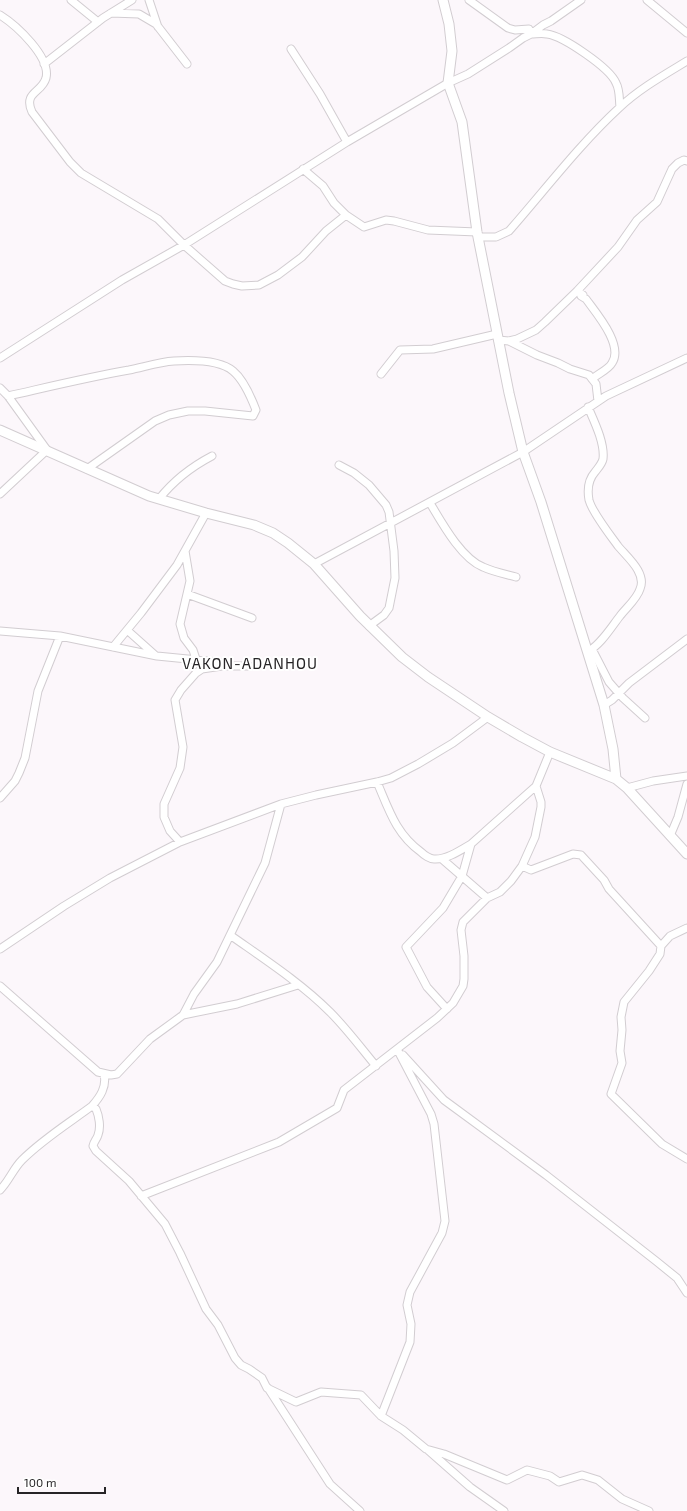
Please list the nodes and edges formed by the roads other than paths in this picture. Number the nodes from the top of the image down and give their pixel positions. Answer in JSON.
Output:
{"nodes":[{"id":1,"x":72,"y":0,"type":"edge"},
{"id":2,"x":132,"y":0,"type":"edge"},
{"id":3,"x":150,"y":0,"type":"edge"},
{"id":4,"x":444,"y":0,"type":"edge"},
{"id":5,"x":468,"y":0,"type":"edge"},
{"id":6,"x":581,"y":0,"type":"edge"},
{"id":7,"x":647,"y":0,"type":"edge"},
{"id":8,"x":111,"y":13,"type":"junction"},
{"id":9,"x":0,"y":15,"type":"edge"},
{"id":10,"x":98,"y":22,"type":"junction"},
{"id":11,"x":158,"y":27,"type":"junction"},
{"id":12,"x":687,"y":33,"type":"edge"},
{"id":13,"x":531,"y":34,"type":"junction"},
{"id":14,"x":291,"y":49,"type":"dead end"},
{"id":15,"x":687,"y":61,"type":"edge"},
{"id":16,"x":44,"y":64,"type":"junction"},
{"id":17,"x":187,"y":64,"type":"dead end"},
{"id":18,"x":448,"y":83,"type":"junction"},
{"id":19,"x":620,"y":107,"type":"junction"},
{"id":20,"x":346,"y":142,"type":"junction"},
{"id":21,"x":687,"y":161,"type":"edge"},
{"id":22,"x":303,"y":169,"type":"junction"},
{"id":23,"x":346,"y":215,"type":"junction"},
{"id":24,"x":478,"y":234,"type":"junction"},
{"id":25,"x":184,"y":245,"type":"junction"},
{"id":26,"x":577,"y":291,"type":"junction"},
{"id":27,"x":497,"y":337,"type":"junction"},
{"id":28,"x":509,"y":341,"type":"junction"},
{"id":29,"x":0,"y":358,"type":"edge"},
{"id":30,"x":687,"y":358,"type":"edge"},
{"id":31,"x":381,"y":374,"type":"dead end"},
{"id":32,"x":592,"y":379,"type":"junction"},
{"id":33,"x":0,"y":388,"type":"edge"},
{"id":34,"x":8,"y":396,"type":"junction"},
{"id":35,"x":598,"y":401,"type":"junction"},
{"id":36,"x":588,"y":407,"type":"junction"},
{"id":37,"x":0,"y":430,"type":"edge"},
{"id":38,"x":47,"y":450,"type":"junction"},
{"id":39,"x":523,"y":452,"type":"junction"},
{"id":40,"x":212,"y":456,"type":"dead end"},
{"id":41,"x":339,"y":465,"type":"dead end"},
{"id":42,"x":87,"y":469,"type":"junction"},
{"id":43,"x":0,"y":494,"type":"edge"},
{"id":44,"x":159,"y":499,"type":"junction"},
{"id":45,"x":430,"y":502,"type":"junction"},
{"id":46,"x":206,"y":513,"type":"junction"},
{"id":47,"x":390,"y":524,"type":"junction"},
{"id":48,"x":185,"y":551,"type":"junction"},
{"id":49,"x":314,"y":564,"type":"junction"},
{"id":50,"x":516,"y":577,"type":"dead end"},
{"id":51,"x":187,"y":594,"type":"junction"},
{"id":52,"x":252,"y":618,"type":"dead end"},
{"id":53,"x":369,"y":626,"type":"junction"},
{"id":54,"x":127,"y":630,"type":"junction"},
{"id":55,"x":0,"y":631,"type":"edge"},
{"id":56,"x":60,"y":636,"type":"junction"},
{"id":57,"x":687,"y":639,"type":"edge"},
{"id":58,"x":113,"y":647,"type":"junction"},
{"id":59,"x":590,"y":650,"type":"junction"},
{"id":60,"x":157,"y":656,"type":"junction"},
{"id":61,"x":196,"y":660,"type":"junction"},
{"id":62,"x":227,"y":666,"type":"junction"},
{"id":63,"x":249,"y":666,"type":"dead end"},
{"id":64,"x":619,"y":693,"type":"junction"},
{"id":65,"x":604,"y":705,"type":"junction"},
{"id":66,"x":488,"y":717,"type":"junction"},
{"id":67,"x":645,"y":718,"type":"dead end"},
{"id":68,"x":550,"y":752,"type":"junction"},
{"id":69,"x":687,"y":776,"type":"edge"},
{"id":70,"x":616,"y":779,"type":"junction"},
{"id":71,"x":377,"y":782,"type":"junction"},
{"id":72,"x":687,"y":784,"type":"edge"},
{"id":73,"x":536,"y":786,"type":"junction"},
{"id":74,"x":627,"y":788,"type":"junction"},
{"id":75,"x":0,"y":798,"type":"edge"},
{"id":76,"x":281,"y":804,"type":"junction"},
{"id":77,"x":670,"y":836,"type":"junction"},
{"id":78,"x":180,"y":842,"type":"junction"},
{"id":79,"x":471,"y":844,"type":"junction"},
{"id":80,"x":687,"y":854,"type":"edge"},
{"id":81,"x":442,"y":859,"type":"junction"},
{"id":82,"x":522,"y":866,"type":"junction"},
{"id":83,"x":462,"y":876,"type":"junction"},
{"id":84,"x":487,"y":898,"type":"junction"},
{"id":85,"x":687,"y":928,"type":"edge"},
{"id":86,"x":230,"y":935,"type":"junction"},
{"id":87,"x":661,"y":946,"type":"junction"},
{"id":88,"x":0,"y":949,"type":"edge"},
{"id":89,"x":298,"y":985,"type":"junction"},
{"id":90,"x":0,"y":986,"type":"edge"},
{"id":91,"x":447,"y":1009,"type":"junction"},
{"id":92,"x":183,"y":1015,"type":"junction"},
{"id":93,"x":397,"y":1049,"type":"junction"},
{"id":94,"x":376,"y":1066,"type":"junction"},
{"id":95,"x":104,"y":1074,"type":"junction"},
{"id":96,"x":92,"y":1106,"type":"junction"},
{"id":97,"x":687,"y":1159,"type":"edge"},
{"id":98,"x":0,"y":1190,"type":"edge"},
{"id":99,"x":141,"y":1196,"type":"junction"},
{"id":100,"x":687,"y":1293,"type":"edge"},
{"id":101,"x":267,"y":1388,"type":"junction"},
{"id":102,"x":381,"y":1416,"type":"junction"},
{"id":103,"x":426,"y":1448,"type":"junction"},
{"id":104,"x":360,"y":1511,"type":"edge"},
{"id":105,"x":504,"y":1511,"type":"edge"},
{"id":106,"x":649,"y":1511,"type":"edge"}],
"edges":[{"from":1,"to":10,"type":"street"},
{"from":2,"to":8,"type":"street"},
{"from":3,"to":11,"type":"street"},
{"from":4,"to":18,"type":"main road"},
{"from":5,"to":13,"type":"street"},
{"from":6,"to":13,"type":"street"},
{"from":7,"to":12,"type":"street"},
{"from":8,"to":10,"type":"street"},
{"from":8,"to":11,"type":"street"},
{"from":9,"to":16,"type":"street"},
{"from":10,"to":16,"type":"street"},
{"from":11,"to":17,"type":"street"},
{"from":13,"to":18,"type":"street"},
{"from":13,"to":19,"type":"street"},
{"from":14,"to":20,"type":"street"},
{"from":15,"to":19,"type":"street"},
{"from":16,"to":25,"type":"street"},
{"from":18,"to":20,"type":"street"},
{"from":18,"to":24,"type":"main road"},
{"from":19,"to":24,"type":"street"},
{"from":20,"to":22,"type":"street"},
{"from":21,"to":26,"type":"street"},
{"from":22,"to":23,"type":"street"},
{"from":22,"to":25,"type":"street"},
{"from":23,"to":24,"type":"street"},
{"from":23,"to":25,"type":"street"},
{"from":24,"to":27,"type":"main road"},
{"from":25,"to":29,"type":"street"},
{"from":26,"to":28,"type":"street"},
{"from":26,"to":32,"type":"street"},
{"from":27,"to":28,"type":"street"},
{"from":27,"to":31,"type":"street"},
{"from":27,"to":39,"type":"main road"},
{"from":28,"to":32,"type":"street"},
{"from":30,"to":35,"type":"street"},
{"from":32,"to":35,"type":"street"},
{"from":33,"to":34,"type":"street"},
{"from":34,"to":38,"type":"street"},
{"from":34,"to":42,"type":"street"},
{"from":35,"to":36,"type":"street"},
{"from":36,"to":39,"type":"street"},
{"from":36,"to":59,"type":"street"},
{"from":37,"to":38,"type":"main road"},
{"from":38,"to":42,"type":"main road"},
{"from":38,"to":43,"type":"street"},
{"from":39,"to":45,"type":"street"},
{"from":39,"to":59,"type":"main road"},
{"from":40,"to":44,"type":"street"},
{"from":41,"to":47,"type":"street"},
{"from":42,"to":44,"type":"main road"},
{"from":44,"to":46,"type":"main road"},
{"from":45,"to":47,"type":"street"},
{"from":45,"to":50,"type":"street"},
{"from":46,"to":48,"type":"street"},
{"from":46,"to":49,"type":"main road"},
{"from":47,"to":49,"type":"street"},
{"from":47,"to":53,"type":"street"},
{"from":48,"to":51,"type":"street"},
{"from":48,"to":54,"type":"street"},
{"from":49,"to":53,"type":"main road"},
{"from":51,"to":52,"type":"street"},
{"from":51,"to":61,"type":"street"},
{"from":53,"to":66,"type":"main road"},
{"from":54,"to":58,"type":"street"},
{"from":54,"to":60,"type":"street"},
{"from":55,"to":56,"type":"street"},
{"from":56,"to":58,"type":"street"},
{"from":56,"to":75,"type":"street"},
{"from":57,"to":64,"type":"street"},
{"from":58,"to":60,"type":"street"},
{"from":59,"to":64,"type":"street"},
{"from":59,"to":65,"type":"main road"},
{"from":60,"to":61,"type":"street"},
{"from":61,"to":62,"type":"street"},
{"from":62,"to":63,"type":"street"},
{"from":62,"to":78,"type":"street"},
{"from":64,"to":65,"type":"street"},
{"from":64,"to":67,"type":"street"},
{"from":65,"to":70,"type":"main road"},
{"from":66,"to":68,"type":"main road"},
{"from":66,"to":71,"type":"street"},
{"from":68,"to":70,"type":"main road"},
{"from":68,"to":73,"type":"street"},
{"from":69,"to":74,"type":"street"},
{"from":70,"to":74,"type":"main road"},
{"from":71,"to":76,"type":"street"},
{"from":71,"to":81,"type":"street"},
{"from":72,"to":77,"type":"street"},
{"from":73,"to":79,"type":"street"},
{"from":73,"to":82,"type":"street"},
{"from":74,"to":77,"type":"main road"},
{"from":76,"to":78,"type":"street"},
{"from":76,"to":86,"type":"street"},
{"from":77,"to":80,"type":"main road"},
{"from":78,"to":88,"type":"street"},
{"from":79,"to":81,"type":"street"},
{"from":79,"to":83,"type":"street"},
{"from":81,"to":83,"type":"street"},
{"from":82,"to":84,"type":"street"},
{"from":82,"to":87,"type":"street"},
{"from":83,"to":84,"type":"street"},
{"from":83,"to":91,"type":"street"},
{"from":84,"to":91,"type":"street"},
{"from":85,"to":87,"type":"street"},
{"from":86,"to":89,"type":"street"},
{"from":86,"to":92,"type":"street"},
{"from":87,"to":97,"type":"street"},
{"from":89,"to":92,"type":"street"},
{"from":89,"to":94,"type":"street"},
{"from":90,"to":95,"type":"street"},
{"from":91,"to":93,"type":"street"},
{"from":92,"to":95,"type":"street"},
{"from":93,"to":94,"type":"street"},
{"from":93,"to":100,"type":"street"},
{"from":93,"to":102,"type":"street"},
{"from":94,"to":99,"type":"street"},
{"from":95,"to":96,"type":"street"},
{"from":96,"to":98,"type":"street"},
{"from":96,"to":99,"type":"street"},
{"from":99,"to":101,"type":"street"},
{"from":101,"to":102,"type":"street"},
{"from":101,"to":104,"type":"street"},
{"from":102,"to":103,"type":"street"},
{"from":103,"to":105,"type":"street"},
{"from":103,"to":106,"type":"street"}]}
